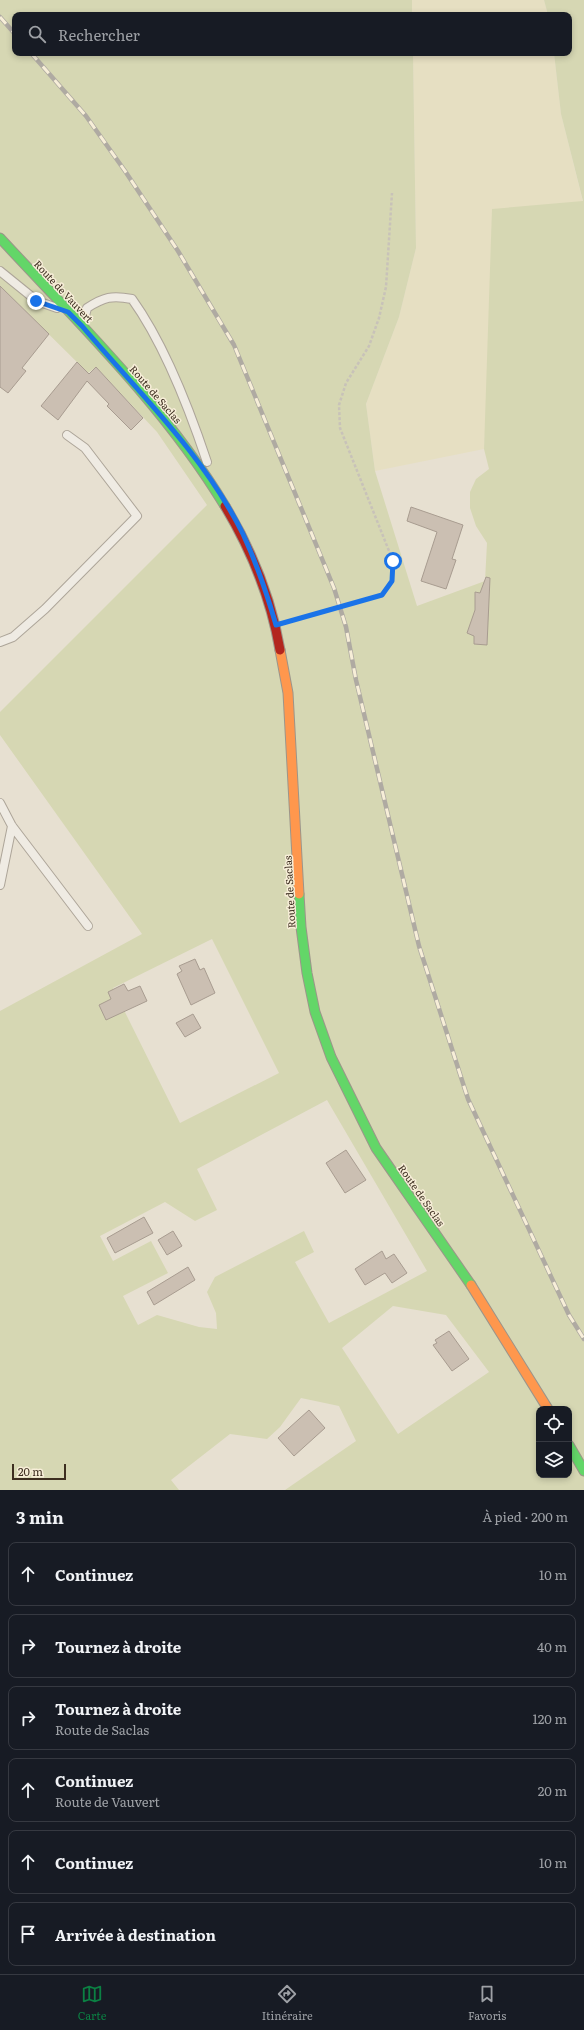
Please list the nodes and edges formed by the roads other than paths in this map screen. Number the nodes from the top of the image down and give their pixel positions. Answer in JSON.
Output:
{"nodes":[{"id":1,"x":0,"y":238,"type":"edge"},
{"id":2,"x":0,"y":271,"type":"edge"},
{"id":3,"x":87,"y":308,"type":"junction"},
{"id":4,"x":68,"y":312,"type":"junction"},
{"id":5,"x":82,"y":326,"type":"junction"},
{"id":6,"x":111,"y":360,"type":"joint"},
{"id":7,"x":67,"y":435,"type":"dead end"},
{"id":8,"x":217,"y":491,"type":"junction"},
{"id":9,"x":0,"y":642,"type":"edge"},
{"id":10,"x":0,"y":803,"type":"edge"},
{"id":11,"x":12,"y":826,"type":"junction"},
{"id":12,"x":0,"y":885,"type":"edge"},
{"id":13,"x":88,"y":926,"type":"dead end"},
{"id":14,"x":546,"y":1406,"type":"edge"},
{"id":15,"x":572,"y":1450,"type":"edge"},
{"id":16,"x":584,"y":1471,"type":"edge"}],
"edges":[{"from":1,"to":4,"type":"main road","name":"Route de Vauvert"},
{"from":2,"to":4,"type":"lane"},
{"from":3,"to":4,"type":"lane"},
{"from":3,"to":5,"type":"lane"},
{"from":3,"to":8,"type":"lane"},
{"from":4,"to":5,"type":"main road","name":"Route de Vauvert"},
{"from":5,"to":6,"type":"main road","name":"Route de Vauvert"},
{"from":6,"to":8,"type":"main road","name":"Route de Saclas"},
{"from":7,"to":9,"type":"lane"},
{"from":8,"to":14,"type":"main road","name":"Route de Saclas"},
{"from":10,"to":11,"type":"lane"},
{"from":11,"to":12,"type":"lane"},
{"from":11,"to":13,"type":"lane"},
{"from":15,"to":16,"type":"main road"}]}
